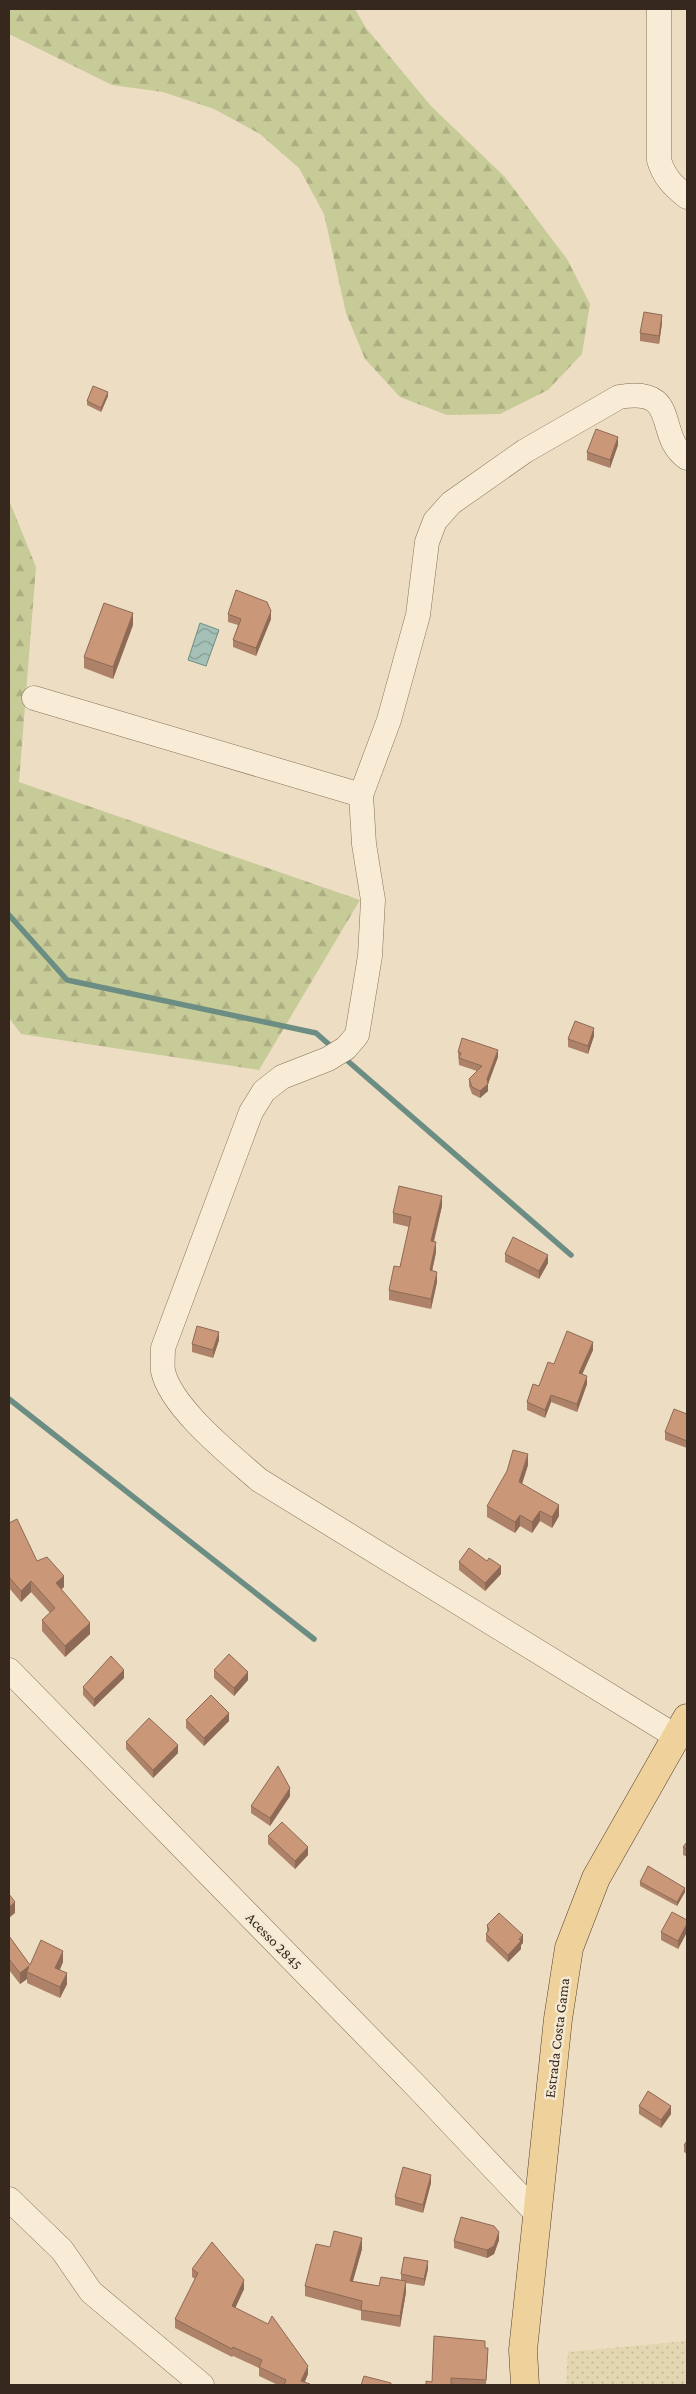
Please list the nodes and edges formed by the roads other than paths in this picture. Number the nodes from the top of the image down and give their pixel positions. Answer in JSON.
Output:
{"nodes":[{"id":1,"x":659,"y":9,"type":"edge"},
{"id":2,"x":687,"y":197,"type":"edge"},
{"id":3,"x":687,"y":458,"type":"edge"},
{"id":4,"x":34,"y":698,"type":"dead end"},
{"id":5,"x":361,"y":795,"type":"junction"},
{"id":6,"x":9,"y":1670,"type":"edge"},
{"id":7,"x":682,"y":1728,"type":"edge"},
{"id":8,"x":9,"y":2199,"type":"edge"},
{"id":9,"x":537,"y":2214,"type":"junction"},
{"id":10,"x":202,"y":2385,"type":"edge"},
{"id":11,"x":525,"y":2385,"type":"edge"}],
"edges":[{"from":1,"to":2,"type":"street"},
{"from":3,"to":5,"type":"street"},
{"from":4,"to":5,"type":"street"},
{"from":5,"to":7,"type":"street"},
{"from":6,"to":9,"type":"street","name":"Acesso 2845"},
{"from":7,"to":9,"type":"main road","name":"Estrada Costa Gama"},
{"from":8,"to":10,"type":"street"},
{"from":9,"to":11,"type":"main road","name":"Estrada Costa Gama"}]}
